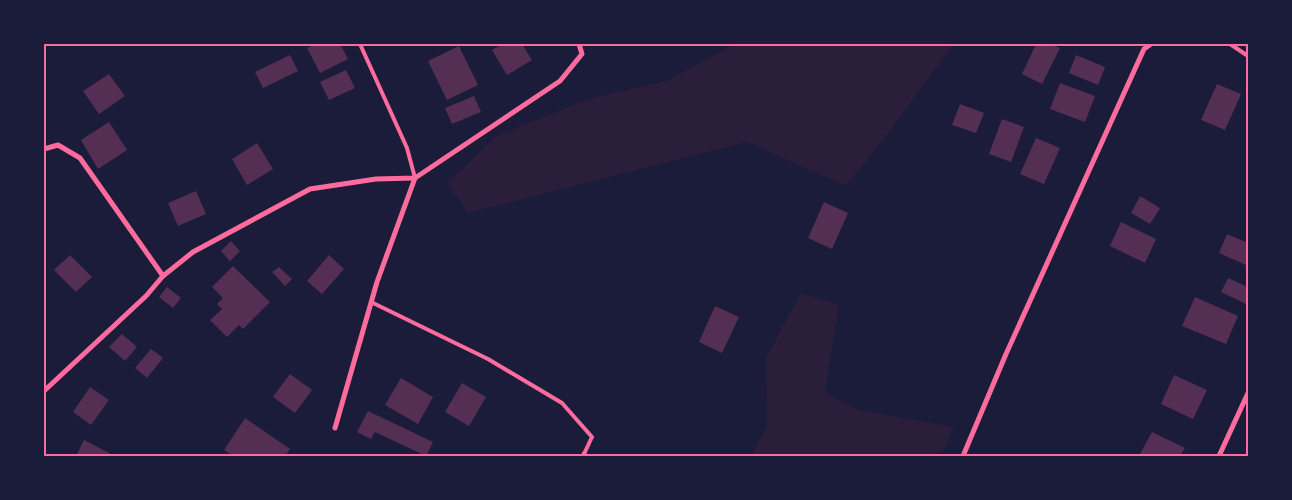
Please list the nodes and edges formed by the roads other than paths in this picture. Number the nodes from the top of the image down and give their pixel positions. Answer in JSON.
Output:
{"nodes":[{"id":1,"x":360,"y":44,"type":"edge"},
{"id":2,"x":578,"y":44,"type":"edge"},
{"id":3,"x":1151,"y":44,"type":"edge"},
{"id":4,"x":1230,"y":44,"type":"edge"},
{"id":5,"x":1248,"y":56,"type":"edge"},
{"id":6,"x":44,"y":149,"type":"edge"},
{"id":7,"x":415,"y":178,"type":"junction"},
{"id":8,"x":163,"y":276,"type":"junction"},
{"id":9,"x":371,"y":302,"type":"junction"},
{"id":10,"x":44,"y":391,"type":"edge"},
{"id":11,"x":1248,"y":393,"type":"edge"},
{"id":12,"x":335,"y":428,"type":"dead end"},
{"id":13,"x":584,"y":455,"type":"edge"},
{"id":14,"x":963,"y":456,"type":"edge"},
{"id":15,"x":1220,"y":456,"type":"edge"}],
"edges":[{"from":1,"to":7,"type":"lane"},
{"from":2,"to":7,"type":"street"},
{"from":3,"to":14,"type":"street"},
{"from":4,"to":5,"type":"lane"},
{"from":6,"to":8,"type":"street"},
{"from":7,"to":8,"type":"street"},
{"from":7,"to":9,"type":"street"},
{"from":8,"to":10,"type":"street"},
{"from":9,"to":12,"type":"street"},
{"from":9,"to":13,"type":"lane"},
{"from":11,"to":15,"type":"street"}]}
